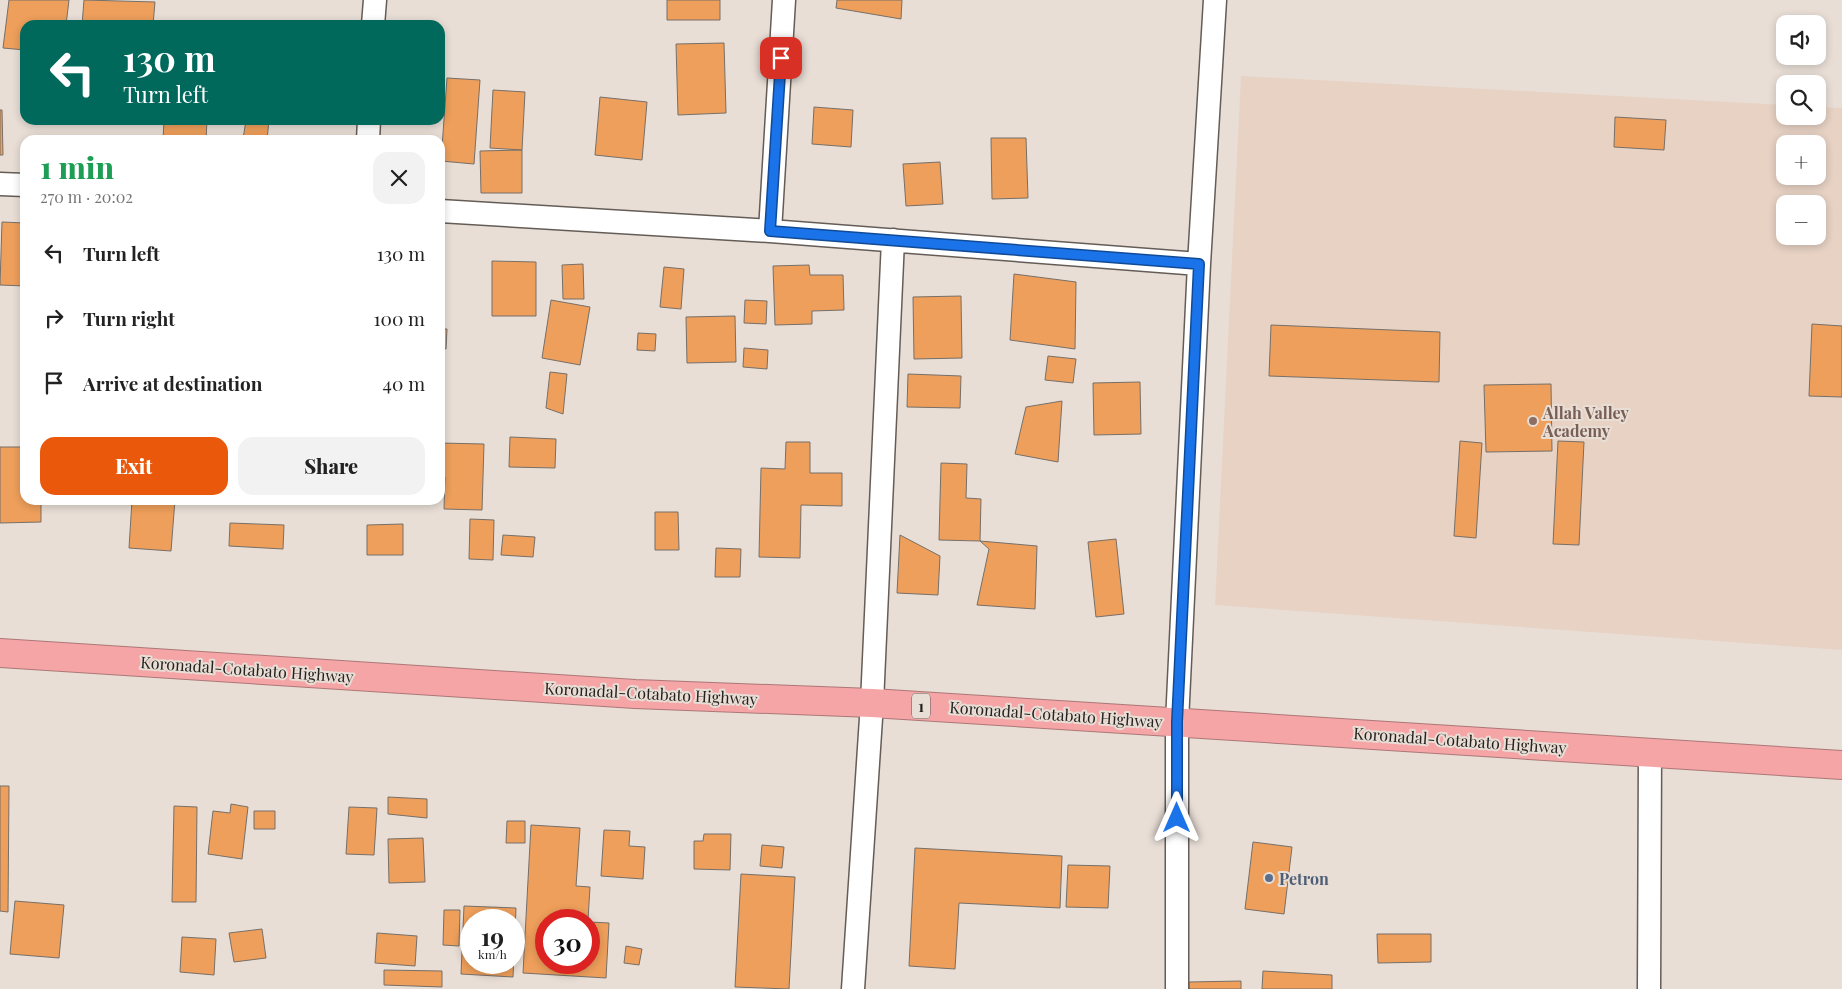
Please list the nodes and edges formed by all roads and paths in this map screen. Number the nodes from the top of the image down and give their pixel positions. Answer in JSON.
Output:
{"nodes":[{"id":1,"x":375,"y":0,"type":"edge"},
{"id":2,"x":784,"y":0,"type":"edge"},
{"id":3,"x":1215,"y":0,"type":"edge"},
{"id":4,"x":373,"y":20,"type":"edge"},
{"id":5,"x":0,"y":184,"type":"edge"},
{"id":6,"x":20,"y":185,"type":"edge"},
{"id":7,"x":445,"y":211,"type":"edge"},
{"id":8,"x":770,"y":231,"type":"junction"},
{"id":9,"x":893,"y":240,"type":"junction"},
{"id":10,"x":1199,"y":264,"type":"junction"},
{"id":11,"x":0,"y":653,"type":"edge"},
{"id":12,"x":872,"y":702,"type":"junction"},
{"id":13,"x":1177,"y":722,"type":"junction"},
{"id":14,"x":1650,"y":751,"type":"junction"},
{"id":15,"x":1842,"y":765,"type":"edge"},
{"id":16,"x":853,"y":989,"type":"edge"},
{"id":17,"x":1177,"y":989,"type":"edge"},
{"id":18,"x":1649,"y":989,"type":"edge"}],
"edges":[{"from":1,"to":4,"type":"street"},
{"from":2,"to":8,"type":"street"},
{"from":3,"to":10,"type":"street"},
{"from":5,"to":6,"type":"street"},
{"from":7,"to":8,"type":"street"},
{"from":8,"to":9,"type":"street"},
{"from":9,"to":10,"type":"street"},
{"from":9,"to":12,"type":"street"},
{"from":10,"to":13,"type":"street"},
{"from":11,"to":12,"type":"highway","name":"Koronadal-Cotabato Highway","number":"1"},
{"from":12,"to":13,"type":"highway","name":"Koronadal-Cotabato Highway","number":"1"},
{"from":12,"to":16,"type":"street"},
{"from":13,"to":14,"type":"highway","name":"Koronadal-Cotabato Highway","number":"1"},
{"from":13,"to":17,"type":"street"},
{"from":14,"to":15,"type":"highway","name":"Koronadal-Cotabato Highway","number":"1"},
{"from":14,"to":18,"type":"street"}]}
